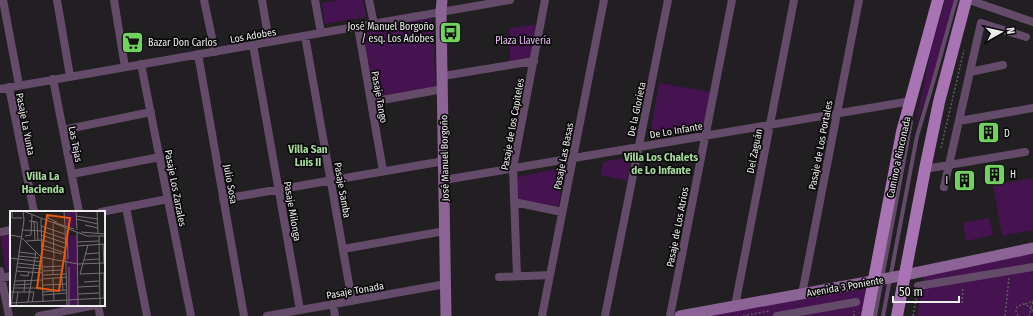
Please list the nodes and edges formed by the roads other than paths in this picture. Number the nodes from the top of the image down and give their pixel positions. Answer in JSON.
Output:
{"nodes":[{"id":1,"x":4,"y":0,"type":"edge"},
{"id":2,"x":57,"y":0,"type":"edge"},
{"id":3,"x":114,"y":0,"type":"edge"},
{"id":4,"x":204,"y":0,"type":"edge"},
{"id":5,"x":262,"y":0,"type":"edge"},
{"id":6,"x":315,"y":0,"type":"edge"},
{"id":7,"x":369,"y":0,"type":"edge"},
{"id":8,"x":442,"y":0,"type":"edge"},
{"id":9,"x":510,"y":0,"type":"edge"},
{"id":10,"x":545,"y":0,"type":"edge"},
{"id":11,"x":604,"y":0,"type":"edge"},
{"id":12,"x":668,"y":0,"type":"edge"},
{"id":13,"x":732,"y":0,"type":"edge"},
{"id":14,"x":794,"y":0,"type":"edge"},
{"id":15,"x":858,"y":0,"type":"edge"},
{"id":16,"x":938,"y":0,"type":"edge"},
{"id":17,"x":943,"y":0,"type":"edge"},
{"id":18,"x":956,"y":0,"type":"edge"},
{"id":19,"x":966,"y":0,"type":"edge"},
{"id":20,"x":969,"y":0,"type":"edge"},
{"id":21,"x":441,"y":12,"type":"junction"},
{"id":22,"x":1033,"y":22,"type":"edge"},
{"id":23,"x":374,"y":24,"type":"junction"},
{"id":24,"x":358,"y":27,"type":"junction"},
{"id":25,"x":4,"y":28,"type":"edge"},
{"id":26,"x":321,"y":33,"type":"junction"},
{"id":27,"x":305,"y":36,"type":"junction"},
{"id":28,"x":1026,"y":37,"type":"dead end"},
{"id":29,"x":269,"y":42,"type":"junction"},
{"id":30,"x":253,"y":45,"type":"junction"},
{"id":31,"x":215,"y":52,"type":"junction"},
{"id":32,"x":198,"y":54,"type":"junction"},
{"id":33,"x":534,"y":61,"type":"junction"},
{"id":34,"x":141,"y":64,"type":"junction"},
{"id":35,"x":1004,"y":65,"type":"dead end"},
{"id":36,"x":125,"y":67,"type":"junction"},
{"id":37,"x":970,"y":72,"type":"junction"},
{"id":38,"x":70,"y":76,"type":"junction"},
{"id":39,"x":443,"y":76,"type":"junction"},
{"id":40,"x":53,"y":79,"type":"junction"},
{"id":41,"x":19,"y":85,"type":"junction"},
{"id":42,"x":9,"y":87,"type":"junction"},
{"id":43,"x":0,"y":89,"type":"edge"},
{"id":44,"x":443,"y":89,"type":"junction"},
{"id":45,"x":371,"y":102,"type":"junction"},
{"id":46,"x":912,"y":105,"type":"junction"},
{"id":47,"x":1033,"y":108,"type":"edge"},
{"id":48,"x":151,"y":112,"type":"junction"},
{"id":49,"x":836,"y":113,"type":"junction"},
{"id":50,"x":912,"y":116,"type":"dead end"},
{"id":51,"x":959,"y":121,"type":"junction"},
{"id":52,"x":769,"y":125,"type":"junction"},
{"id":53,"x":63,"y":130,"type":"junction"},
{"id":54,"x":705,"y":136,"type":"junction"},
{"id":55,"x":638,"y":147,"type":"junction"},
{"id":56,"x":1025,"y":152,"type":"dead end"},
{"id":57,"x":160,"y":157,"type":"junction"},
{"id":58,"x":573,"y":158,"type":"junction"},
{"id":59,"x":444,"y":161,"type":"junction"},
{"id":60,"x":949,"y":165,"type":"junction"},
{"id":61,"x":513,"y":168,"type":"junction"},
{"id":62,"x":925,"y":169,"type":"junction"},
{"id":63,"x":383,"y":171,"type":"junction"},
{"id":64,"x":72,"y":174,"type":"junction"},
{"id":65,"x":331,"y":180,"type":"junction"},
{"id":66,"x":444,"y":180,"type":"junction"},
{"id":67,"x":944,"y":187,"type":"dead end"},
{"id":68,"x":278,"y":189,"type":"junction"},
{"id":69,"x":168,"y":199,"type":"junction"},
{"id":70,"x":224,"y":199,"type":"junction"},
{"id":71,"x":514,"y":202,"type":"junction"},
{"id":72,"x":126,"y":207,"type":"junction"},
{"id":73,"x":34,"y":211,"type":"edge"},
{"id":74,"x":80,"y":211,"type":"edge"},
{"id":75,"x":105,"y":211,"type":"edge"},
{"id":76,"x":562,"y":212,"type":"junction"},
{"id":77,"x":10,"y":230,"type":"edge"},
{"id":78,"x":445,"y":231,"type":"junction"},
{"id":79,"x":0,"y":232,"type":"edge"},
{"id":80,"x":1033,"y":248,"type":"edge"},
{"id":81,"x":343,"y":249,"type":"junction"},
{"id":82,"x":1033,"y":267,"type":"edge"},
{"id":83,"x":1,"y":275,"type":"edge"},
{"id":84,"x":550,"y":275,"type":"junction"},
{"id":85,"x":905,"y":275,"type":"junction"},
{"id":86,"x":517,"y":276,"type":"junction"},
{"id":87,"x":499,"y":277,"type":"dead end"},
{"id":88,"x":881,"y":279,"type":"junction"},
{"id":89,"x":446,"y":284,"type":"junction"},
{"id":90,"x":918,"y":286,"type":"road end"},
{"id":91,"x":802,"y":294,"type":"junction"},
{"id":92,"x":352,"y":301,"type":"junction"},
{"id":93,"x":856,"y":302,"type":"dead end"},
{"id":94,"x":333,"y":304,"type":"junction"},
{"id":95,"x":92,"y":306,"type":"edge"},
{"id":96,"x":97,"y":306,"type":"edge"},
{"id":97,"x":735,"y":306,"type":"junction"},
{"id":98,"x":300,"y":310,"type":"junction"},
{"id":99,"x":9,"y":316,"type":"edge"},
{"id":100,"x":39,"y":316,"type":"edge"},
{"id":101,"x":100,"y":316,"type":"edge"},
{"id":102,"x":147,"y":316,"type":"edge"},
{"id":103,"x":191,"y":316,"type":"edge"},
{"id":104,"x":244,"y":316,"type":"edge"},
{"id":105,"x":267,"y":316,"type":"edge"},
{"id":106,"x":335,"y":316,"type":"edge"},
{"id":107,"x":446,"y":316,"type":"edge"},
{"id":108,"x":542,"y":316,"type":"edge"},
{"id":109,"x":605,"y":316,"type":"edge"},
{"id":110,"x":670,"y":316,"type":"edge"},
{"id":111,"x":680,"y":316,"type":"edge"},
{"id":112,"x":777,"y":316,"type":"edge"},
{"id":113,"x":867,"y":316,"type":"edge"},
{"id":114,"x":875,"y":316,"type":"edge"},
{"id":115,"x":882,"y":316,"type":"edge"},
{"id":116,"x":897,"y":316,"type":"edge"}],
"edges":[{"from":1,"to":25,"type":"street","name":"Pasaje La Yunta"},
{"from":2,"to":38,"type":"street"},
{"from":3,"to":36,"type":"street"},
{"from":4,"to":31,"type":"street"},
{"from":5,"to":29,"type":"street"},
{"from":6,"to":26,"type":"street"},
{"from":7,"to":23,"type":"street"},
{"from":8,"to":21,"type":"street","name":"José Manuel Borgoño"},
{"from":9,"to":21,"type":"street","name":"Los Adobes"},
{"from":10,"to":33,"type":"street","name":"Pasaje de los Capiteles"},
{"from":11,"to":58,"type":"street","name":"Pasaje Las Basas"},
{"from":12,"to":55,"type":"street","name":"De la Glorieta"},
{"from":13,"to":54,"type":"street","name":"Pasaje de Los Atrios"},
{"from":14,"to":52,"type":"street","name":"Del Zaguán"},
{"from":15,"to":49,"type":"street","name":"Pasaje de Los Portales"},
{"from":16,"to":46,"type":"main road","name":"Camino a Rinconada"},
{"from":17,"to":46,"type":"lane"},
{"from":18,"to":88,"type":"lane"},
{"from":19,"to":62,"type":"main road"},
{"from":20,"to":22,"type":"street"},
{"from":21,"to":23,"type":"street","name":"Los Adobes"},
{"from":21,"to":39,"type":"street","name":"José Manuel Borgoño"},
{"from":23,"to":24,"type":"street","name":"Los Adobes"},
{"from":24,"to":26,"type":"street","name":"Los Adobes"},
{"from":24,"to":45,"type":"street","name":"Pasaje Tango"},
{"from":25,"to":41,"type":"street","name":"Pasaje La Yunta"},
{"from":26,"to":27,"type":"street","name":"Los Adobes"},
{"from":27,"to":29,"type":"street","name":"Los Adobes"},
{"from":27,"to":65,"type":"street","name":"Pasaje Samba"},
{"from":28,"to":37,"type":"street"},
{"from":29,"to":30,"type":"street","name":"Los Adobes"},
{"from":30,"to":31,"type":"street","name":"Los Adobes"},
{"from":30,"to":68,"type":"street","name":"Pasaje Milonga"},
{"from":31,"to":32,"type":"street","name":"Los Adobes"},
{"from":32,"to":34,"type":"street","name":"Los Adobes"},
{"from":32,"to":70,"type":"street","name":"Julio Sosa"},
{"from":33,"to":39,"type":"street"},
{"from":33,"to":61,"type":"street","name":"Pasaje de los Capiteles"},
{"from":34,"to":36,"type":"street","name":"Los Adobes"},
{"from":34,"to":48,"type":"street","name":"Pasaje Los Zarzales"},
{"from":35,"to":37,"type":"street"},
{"from":36,"to":38,"type":"street","name":"Los Adobes"},
{"from":37,"to":51,"type":"street"},
{"from":38,"to":40,"type":"street","name":"Los Adobes"},
{"from":39,"to":44,"type":"street","name":"José Manuel Borgoño"},
{"from":40,"to":41,"type":"street","name":"Los Adobes"},
{"from":40,"to":53,"type":"street","name":"Las Tejas"},
{"from":41,"to":42,"type":"street","name":"Los Adobes"},
{"from":42,"to":43,"type":"street","name":"Los Adobes"},
{"from":42,"to":73,"type":"street","name":"Pasaje La Yunta"},
{"from":44,"to":45,"type":"street"},
{"from":44,"to":59,"type":"street","name":"José Manuel Borgoño"},
{"from":45,"to":63,"type":"street","name":"Pasaje Tango"},
{"from":46,"to":49,"type":"street","name":"De Lo Infante"},
{"from":46,"to":88,"type":"main road","name":"Camino a Rinconada"},
{"from":47,"to":51,"type":"street"},
{"from":48,"to":53,"type":"street"},
{"from":48,"to":57,"type":"street","name":"Pasaje Los Zarzales"},
{"from":49,"to":52,"type":"street","name":"De Lo Infante"},
{"from":49,"to":91,"type":"street","name":"Pasaje de Los Portales"},
{"from":50,"to":88,"type":"lane"},
{"from":51,"to":60,"type":"street"},
{"from":52,"to":54,"type":"street","name":"De Lo Infante"},
{"from":52,"to":97,"type":"street","name":"Del Zaguán"},
{"from":53,"to":64,"type":"street","name":"Las Tejas"},
{"from":54,"to":55,"type":"street","name":"De Lo Infante"},
{"from":54,"to":110,"type":"street","name":"Pasaje de Los Atrios"},
{"from":55,"to":58,"type":"street","name":"De Lo Infante"},
{"from":55,"to":109,"type":"street","name":"De la Glorieta"},
{"from":56,"to":60,"type":"street"},
{"from":57,"to":64,"type":"street"},
{"from":57,"to":69,"type":"street","name":"Pasaje Los Zarzales"},
{"from":58,"to":61,"type":"street","name":"De Lo Infante"},
{"from":58,"to":76,"type":"street","name":"Pasaje Las Basas"},
{"from":59,"to":63,"type":"street"},
{"from":59,"to":66,"type":"street","name":"José Manuel Borgoño"},
{"from":60,"to":62,"type":"street"},
{"from":60,"to":67,"type":"street"},
{"from":61,"to":66,"type":"street","name":"De Lo Infante"},
{"from":61,"to":71,"type":"street","name":"Pasaje de los Capiteles"},
{"from":62,"to":85,"type":"main road"},
{"from":63,"to":65,"type":"street"},
{"from":64,"to":74,"type":"street","name":"Las Tejas"},
{"from":65,"to":68,"type":"street"},
{"from":65,"to":81,"type":"street","name":"Pasaje Samba"},
{"from":66,"to":78,"type":"street","name":"José Manuel Borgoño"},
{"from":68,"to":70,"type":"street"},
{"from":68,"to":98,"type":"street","name":"Pasaje Milonga"},
{"from":69,"to":72,"type":"street"},
{"from":69,"to":103,"type":"street","name":"Pasaje Los Zarzales"},
{"from":70,"to":104,"type":"street","name":"Julio Sosa"},
{"from":71,"to":76,"type":"street"},
{"from":71,"to":86,"type":"street","name":"Pasaje de los Capiteles"},
{"from":72,"to":75,"type":"street"},
{"from":72,"to":102,"type":"street"},
{"from":76,"to":84,"type":"street","name":"Pasaje Las Basas"},
{"from":77,"to":79,"type":"street"},
{"from":78,"to":81,"type":"street"},
{"from":78,"to":89,"type":"street","name":"José Manuel Borgoño"},
{"from":80,"to":85,"type":"street","name":"Avenida 3 Poniente"},
{"from":81,"to":92,"type":"street","name":"Pasaje Samba"},
{"from":82,"to":90,"type":"street"},
{"from":83,"to":99,"type":"street"},
{"from":84,"to":86,"type":"street"},
{"from":84,"to":108,"type":"street","name":"Pasaje Las Basas"},
{"from":85,"to":88,"type":"street","name":"Avenida 3 Poniente"},
{"from":85,"to":116,"type":"main road"},
{"from":86,"to":87,"type":"street"},
{"from":88,"to":91,"type":"street","name":"Avenida 3 Poniente"},
{"from":88,"to":113,"type":"main road","name":"Camino a Rinconada"},
{"from":88,"to":114,"type":"lane"},
{"from":88,"to":115,"type":"lane"},
{"from":89,"to":92,"type":"street","name":"Pasaje Tonada"},
{"from":89,"to":107,"type":"street","name":"José Manuel Borgoño"},
{"from":91,"to":97,"type":"street","name":"Avenida 3 Poniente"},
{"from":92,"to":94,"type":"street","name":"Pasaje Tonada"},
{"from":93,"to":112,"type":"street"},
{"from":94,"to":98,"type":"street","name":"Pasaje Tonada"},
{"from":94,"to":106,"type":"street"},
{"from":95,"to":100,"type":"street"},
{"from":96,"to":101,"type":"street"},
{"from":97,"to":111,"type":"street","name":"Avenida 3 Poniente"},
{"from":98,"to":105,"type":"street","name":"Pasaje Tonada"}]}
